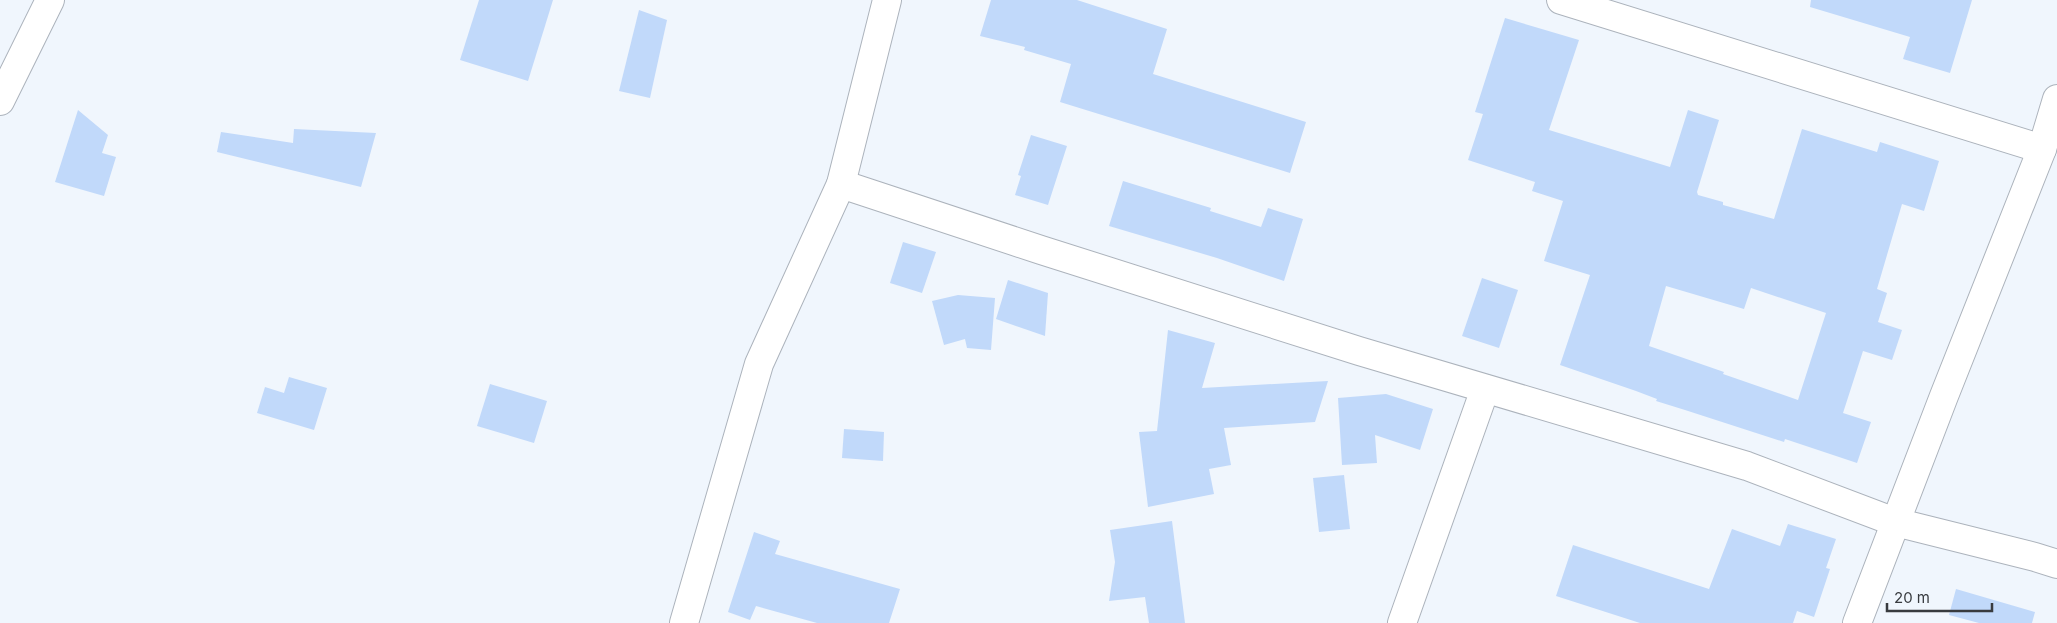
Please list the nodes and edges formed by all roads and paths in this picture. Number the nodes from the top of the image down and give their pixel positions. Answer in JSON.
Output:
{"nodes":[{"id":1,"x":50,"y":0,"type":"edge"},
{"id":2,"x":886,"y":0,"type":"edge"},
{"id":3,"x":1560,"y":0,"type":"edge"},
{"id":4,"x":2057,"y":99,"type":"edge"},
{"id":5,"x":0,"y":101,"type":"edge"},
{"id":6,"x":2042,"y":149,"type":"junction"},
{"id":7,"x":841,"y":184,"type":"junction"},
{"id":8,"x":1484,"y":389,"type":"junction"},
{"id":9,"x":1895,"y":522,"type":"junction"},
{"id":10,"x":2057,"y":564,"type":"edge"},
{"id":11,"x":684,"y":623,"type":"edge"},
{"id":12,"x":1402,"y":623,"type":"edge"},
{"id":13,"x":1858,"y":623,"type":"edge"}],
"edges":[{"from":1,"to":5,"type":"street"},
{"from":2,"to":7,"type":"street"},
{"from":3,"to":6,"type":"street"},
{"from":4,"to":6,"type":"street"},
{"from":6,"to":9,"type":"street"},
{"from":7,"to":8,"type":"street"},
{"from":7,"to":11,"type":"street"},
{"from":8,"to":9,"type":"street"},
{"from":8,"to":12,"type":"street"},
{"from":9,"to":10,"type":"street"},
{"from":9,"to":13,"type":"street"}]}
